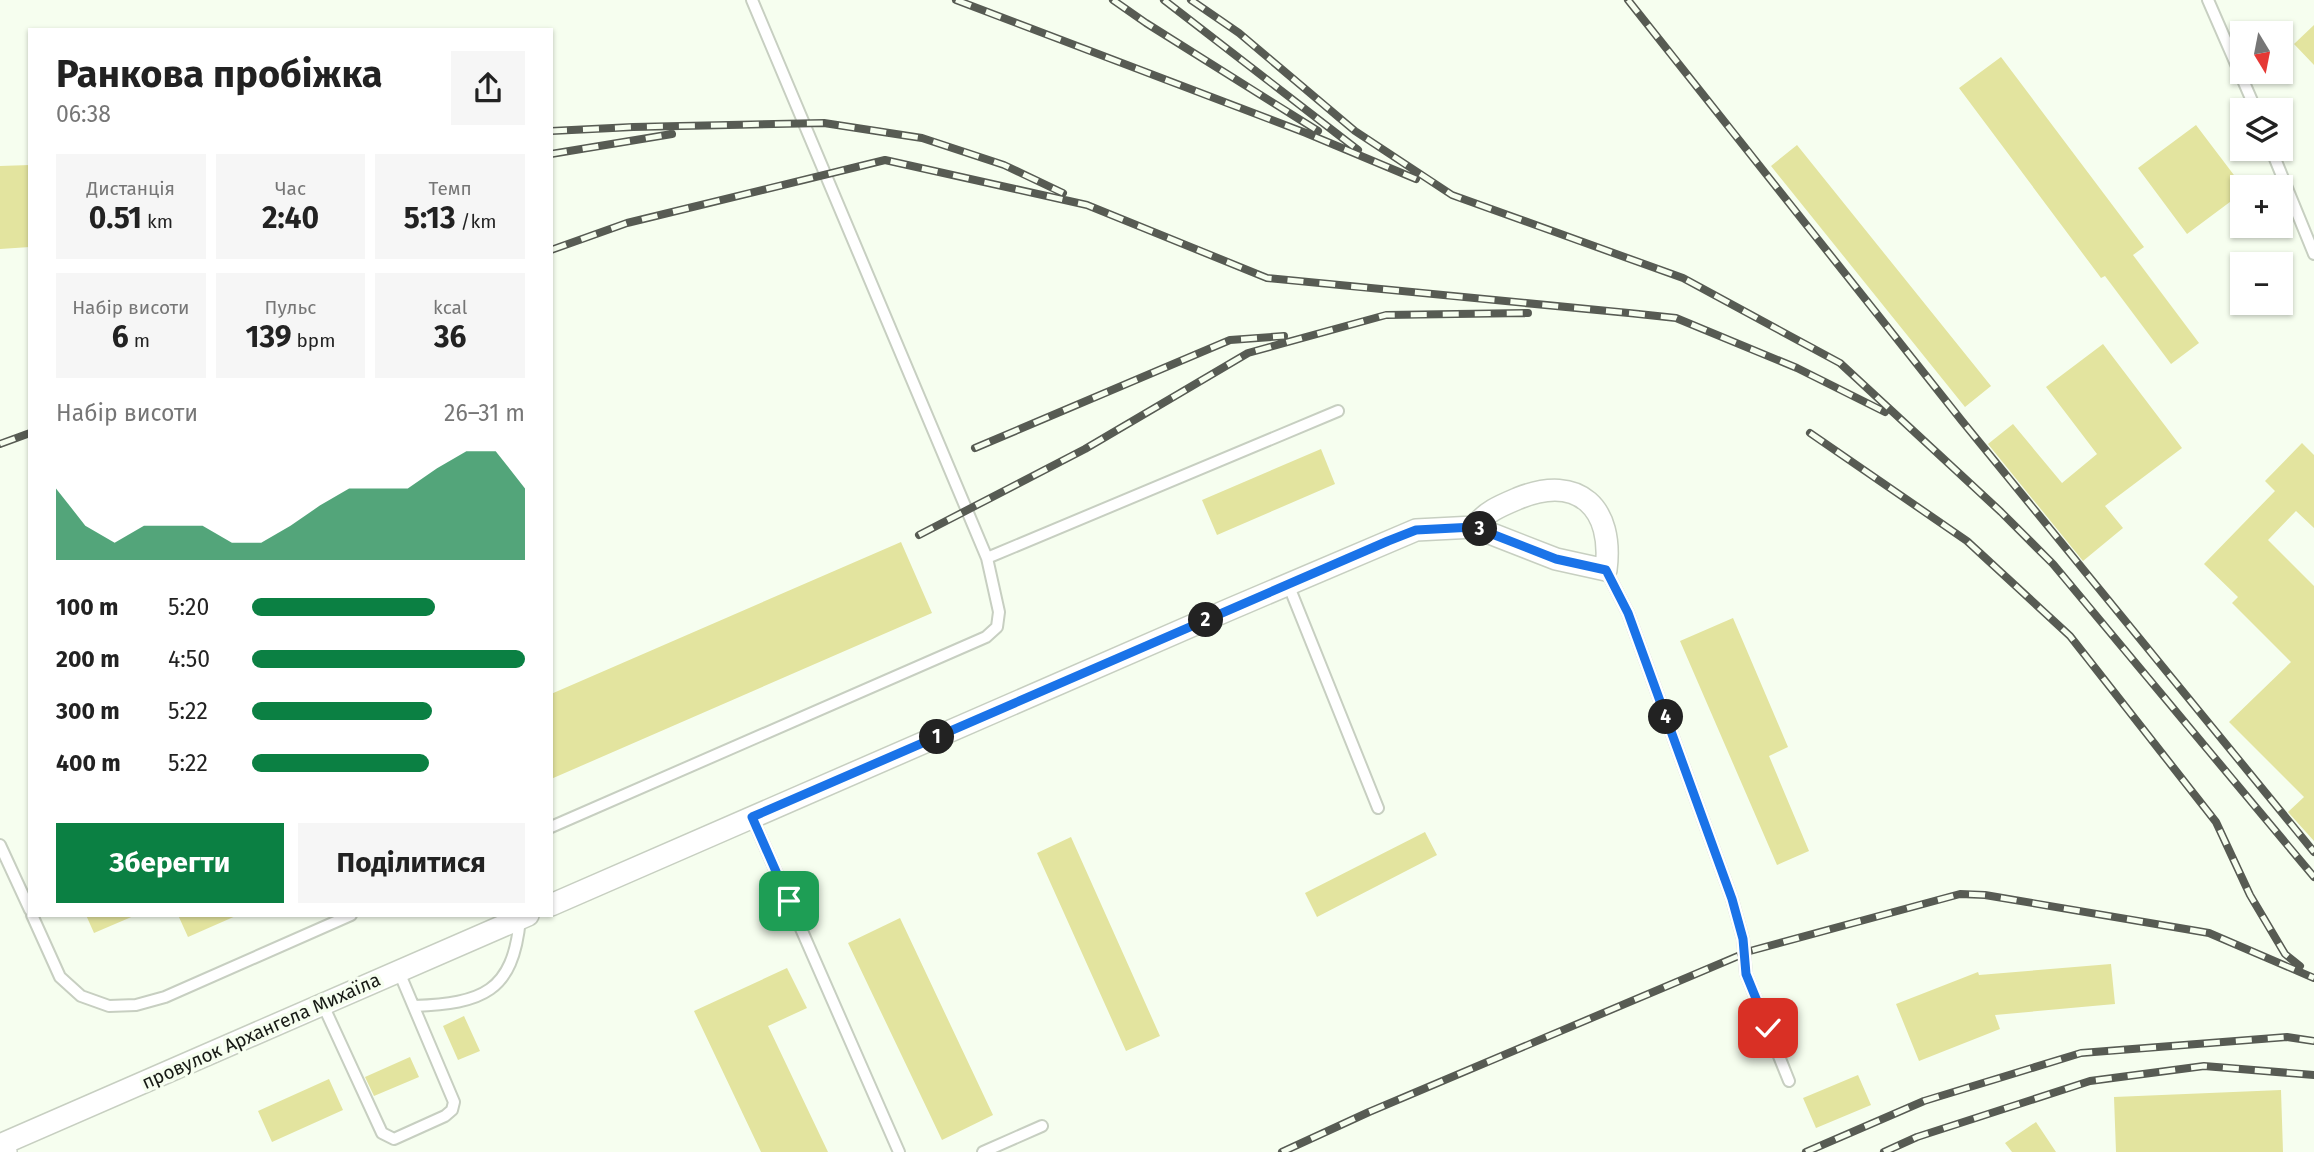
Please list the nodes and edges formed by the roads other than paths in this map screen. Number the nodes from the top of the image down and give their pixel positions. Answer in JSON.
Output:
{"nodes":[{"id":1,"x":752,"y":0,"type":"edge"},
{"id":2,"x":2208,"y":0,"type":"edge"},
{"id":3,"x":2251,"y":98,"type":"edge"},
{"id":4,"x":2276,"y":161,"type":"edge"},
{"id":5,"x":2314,"y":254,"type":"edge"},
{"id":6,"x":1338,"y":411,"type":"dead end"},
{"id":7,"x":1474,"y":527,"type":"junction"},
{"id":8,"x":987,"y":558,"type":"junction"},
{"id":9,"x":1606,"y":570,"type":"junction"},
{"id":10,"x":1288,"y":584,"type":"junction"},
{"id":11,"x":1378,"y":808,"type":"dead end"},
{"id":12,"x":752,"y":817,"type":"junction"},
{"id":13,"x":553,"y":826,"type":"edge"},
{"id":14,"x":0,"y":845,"type":"edge"},
{"id":15,"x":553,"y":904,"type":"edge"},
{"id":16,"x":28,"y":906,"type":"edge"},
{"id":17,"x":33,"y":917,"type":"edge"},
{"id":18,"x":346,"y":917,"type":"edge"},
{"id":19,"x":524,"y":917,"type":"edge"},
{"id":20,"x":399,"y":972,"type":"junction"},
{"id":21,"x":323,"y":1005,"type":"junction"},
{"id":22,"x":414,"y":1006,"type":"junction"},
{"id":23,"x":1789,"y":1081,"type":"dead end"},
{"id":24,"x":1042,"y":1126,"type":"dead end"},
{"id":25,"x":3,"y":1145,"type":"edge"},
{"id":26,"x":899,"y":1152,"type":"edge"},
{"id":27,"x":983,"y":1152,"type":"edge"}],
"edges":[{"from":1,"to":8,"type":"lane"},
{"from":2,"to":3,"type":"lane"},
{"from":4,"to":5,"type":"lane"},
{"from":6,"to":8,"type":"lane"},
{"from":7,"to":9,"type":"street"},
{"from":7,"to":9,"type":"street"},
{"from":7,"to":10,"type":"street"},
{"from":8,"to":13,"type":"lane"},
{"from":9,"to":23,"type":"lane"},
{"from":10,"to":11,"type":"lane"},
{"from":10,"to":12,"type":"street"},
{"from":12,"to":15,"type":"street"},
{"from":12,"to":26,"type":"lane"},
{"from":14,"to":16,"type":"lane"},
{"from":17,"to":18,"type":"lane"},
{"from":19,"to":20,"type":"street","name":"провулок Архангела Михаїла"},
{"from":19,"to":22,"type":"lane"},
{"from":20,"to":21,"type":"street","name":"провулок Архангела Михаїла"},
{"from":20,"to":22,"type":"lane"},
{"from":21,"to":22,"type":"lane"},
{"from":21,"to":25,"type":"street","name":"провулок Архангела Михаїла"},
{"from":24,"to":27,"type":"lane"}]}
